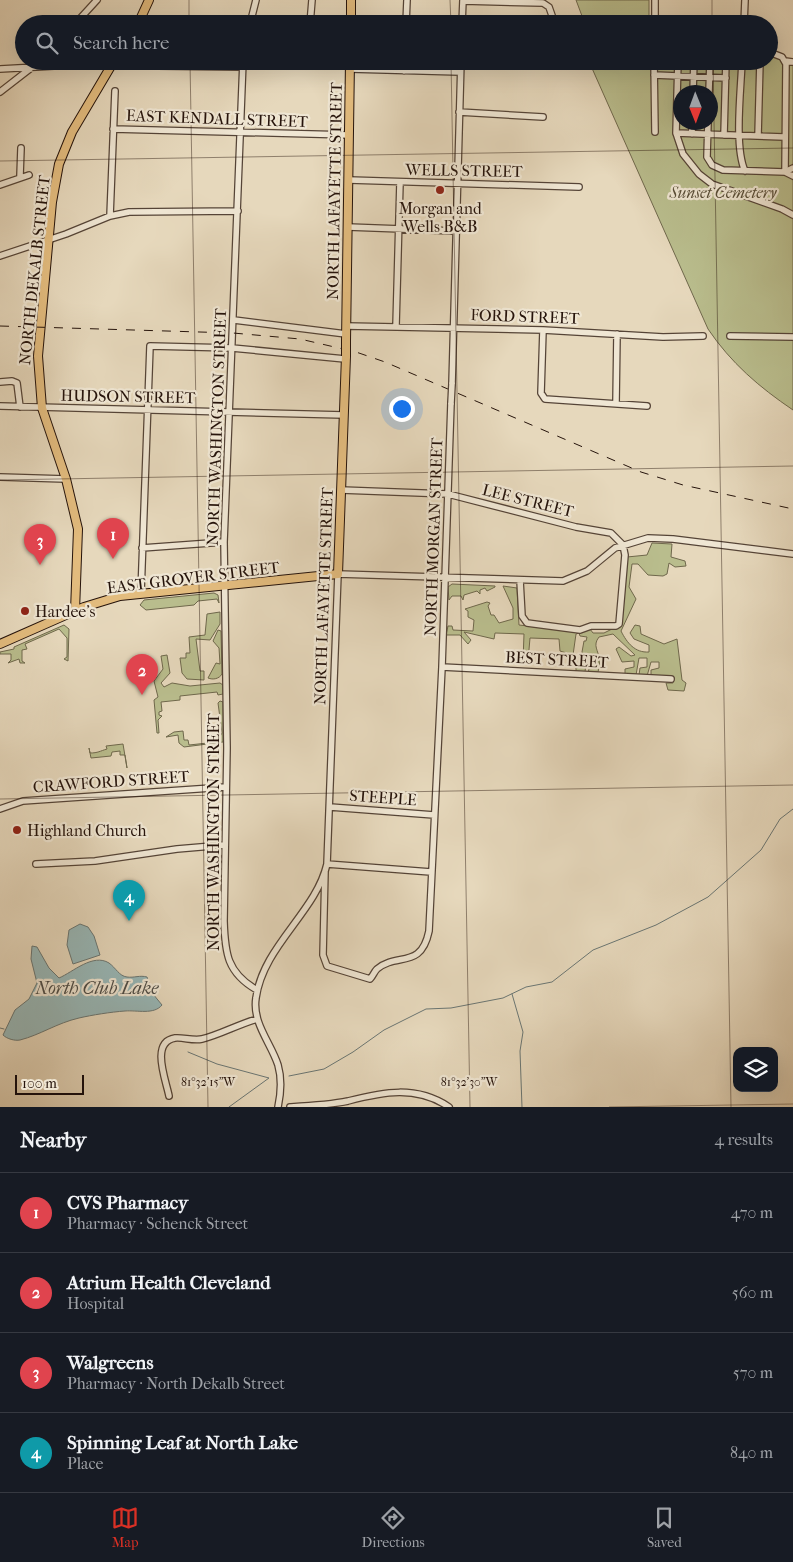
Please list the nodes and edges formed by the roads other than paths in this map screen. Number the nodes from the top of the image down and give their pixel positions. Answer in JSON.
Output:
{"nodes":[{"id":1,"x":97,"y":0,"type":"edge"},
{"id":2,"x":149,"y":0,"type":"edge"},
{"id":3,"x":256,"y":0,"type":"edge"},
{"id":4,"x":312,"y":0,"type":"edge"},
{"id":5,"x":351,"y":0,"type":"edge"},
{"id":6,"x":407,"y":0,"type":"edge"},
{"id":7,"x":655,"y":0,"type":"edge"},
{"id":8,"x":745,"y":0,"type":"edge"},
{"id":9,"x":463,"y":1,"type":"edge"},
{"id":10,"x":83,"y":15,"type":"edge"},
{"id":11,"x":142,"y":15,"type":"edge"},
{"id":12,"x":252,"y":15,"type":"edge"},
{"id":13,"x":311,"y":15,"type":"edge"},
{"id":14,"x":351,"y":15,"type":"edge"},
{"id":15,"x":406,"y":15,"type":"edge"},
{"id":16,"x":462,"y":15,"type":"edge"},
{"id":17,"x":552,"y":15,"type":"edge"},
{"id":18,"x":655,"y":15,"type":"edge"},
{"id":19,"x":744,"y":15,"type":"edge"},
{"id":20,"x":778,"y":55,"type":"edge"},
{"id":21,"x":785,"y":61,"type":"junction"},
{"id":22,"x":793,"y":62,"type":"edge"},
{"id":23,"x":15,"y":68,"type":"edge"},
{"id":24,"x":0,"y":70,"type":"edge"},
{"id":25,"x":30,"y":70,"type":"edge"},
{"id":26,"x":108,"y":70,"type":"edge"},
{"id":27,"x":243,"y":70,"type":"edge"},
{"id":28,"x":350,"y":70,"type":"edge"},
{"id":29,"x":395,"y":70,"type":"edge"},
{"id":30,"x":654,"y":70,"type":"edge"},
{"id":31,"x":678,"y":70,"type":"edge"},
{"id":32,"x":694,"y":70,"type":"edge"},
{"id":33,"x":710,"y":70,"type":"edge"},
{"id":34,"x":726,"y":70,"type":"edge"},
{"id":35,"x":742,"y":70,"type":"edge"},
{"id":36,"x":760,"y":70,"type":"edge"},
{"id":37,"x":404,"y":71,"type":"joint"},
{"id":38,"x":460,"y":72,"type":"joint"},
{"id":39,"x":654,"y":75,"type":"junction"},
{"id":40,"x":678,"y":76,"type":"junction"},
{"id":41,"x":694,"y":77,"type":"junction"},
{"id":42,"x":710,"y":77,"type":"junction"},
{"id":43,"x":726,"y":78,"type":"junction"},
{"id":44,"x":693,"y":85,"type":"edge"},
{"id":45,"x":709,"y":85,"type":"edge"},
{"id":46,"x":115,"y":91,"type":"dead end"},
{"id":47,"x":0,"y":92,"type":"edge"},
{"id":48,"x":459,"y":112,"type":"junction"},
{"id":49,"x":543,"y":117,"type":"dead end"},
{"id":50,"x":113,"y":129,"type":"junction"},
{"id":51,"x":692,"y":130,"type":"edge"},
{"id":52,"x":708,"y":130,"type":"edge"},
{"id":53,"x":655,"y":132,"type":"dead end"},
{"id":54,"x":240,"y":133,"type":"junction"},
{"id":55,"x":676,"y":133,"type":"junction"},
{"id":56,"x":692,"y":134,"type":"junction"},
{"id":57,"x":708,"y":134,"type":"junction"},
{"id":58,"x":349,"y":135,"type":"junction"},
{"id":59,"x":724,"y":135,"type":"junction"},
{"id":60,"x":740,"y":136,"type":"junction"},
{"id":61,"x":758,"y":136,"type":"junction"},
{"id":62,"x":784,"y":138,"type":"junction"},
{"id":63,"x":21,"y":148,"type":"dead end"},
{"id":64,"x":793,"y":168,"type":"edge"},
{"id":65,"x":745,"y":171,"type":"junction"},
{"id":66,"x":785,"y":172,"type":"junction"},
{"id":67,"x":29,"y":175,"type":"dead end"},
{"id":68,"x":20,"y":176,"type":"junction"},
{"id":69,"x":793,"y":176,"type":"edge"},
{"id":70,"x":349,"y":180,"type":"junction"},
{"id":71,"x":400,"y":182,"type":"junction"},
{"id":72,"x":457,"y":182,"type":"junction"},
{"id":73,"x":0,"y":185,"type":"edge"},
{"id":74,"x":579,"y":187,"type":"dead end"},
{"id":75,"x":238,"y":211,"type":"junction"},
{"id":76,"x":793,"y":215,"type":"edge"},
{"id":77,"x":110,"y":216,"type":"junction"},
{"id":78,"x":348,"y":227,"type":"junction"},
{"id":79,"x":399,"y":229,"type":"junction"},
{"id":80,"x":455,"y":230,"type":"junction"},
{"id":81,"x":48,"y":240,"type":"junction"},
{"id":82,"x":0,"y":256,"type":"edge"},
{"id":83,"x":234,"y":320,"type":"junction"},
{"id":84,"x":396,"y":326,"type":"junction"},
{"id":85,"x":454,"y":328,"type":"junction"},
{"id":86,"x":543,"y":330,"type":"junction"},
{"id":87,"x":346,"y":334,"type":"junction"},
{"id":88,"x":616,"y":334,"type":"junction"},
{"id":89,"x":703,"y":336,"type":"dead end"},
{"id":90,"x":730,"y":336,"type":"dead end"},
{"id":91,"x":793,"y":337,"type":"edge"},
{"id":92,"x":232,"y":348,"type":"junction"},
{"id":93,"x":346,"y":358,"type":"junction"},
{"id":94,"x":0,"y":382,"type":"edge"},
{"id":95,"x":616,"y":403,"type":"junction"},
{"id":96,"x":0,"y":406,"type":"edge"},
{"id":97,"x":648,"y":406,"type":"dead end"},
{"id":98,"x":20,"y":407,"type":"junction"},
{"id":99,"x":42,"y":408,"type":"junction"},
{"id":100,"x":148,"y":410,"type":"junction"},
{"id":101,"x":229,"y":412,"type":"junction"},
{"id":102,"x":344,"y":415,"type":"junction"},
{"id":103,"x":0,"y":477,"type":"edge"},
{"id":104,"x":66,"y":479,"type":"junction"},
{"id":105,"x":341,"y":490,"type":"junction"},
{"id":106,"x":448,"y":494,"type":"junction"},
{"id":107,"x":224,"y":542,"type":"junction"},
{"id":108,"x":623,"y":545,"type":"junction"},
{"id":109,"x":142,"y":548,"type":"junction"},
{"id":110,"x":793,"y":554,"type":"edge"},
{"id":111,"x":338,"y":574,"type":"junction"},
{"id":112,"x":445,"y":578,"type":"junction"},
{"id":113,"x":520,"y":580,"type":"junction"},
{"id":114,"x":223,"y":586,"type":"junction"},
{"id":115,"x":142,"y":593,"type":"junction"},
{"id":116,"x":75,"y":611,"type":"junction"},
{"id":117,"x":0,"y":644,"type":"edge"},
{"id":118,"x":442,"y":667,"type":"junction"},
{"id":119,"x":670,"y":679,"type":"dead end"},
{"id":120,"x":226,"y":787,"type":"junction"},
{"id":121,"x":330,"y":807,"type":"junction"},
{"id":122,"x":0,"y":809,"type":"edge"},
{"id":123,"x":434,"y":815,"type":"junction"},
{"id":124,"x":224,"y":845,"type":"junction"},
{"id":125,"x":36,"y":864,"type":"dead end"},
{"id":126,"x":327,"y":864,"type":"junction"},
{"id":127,"x":325,"y":872,"type":"junction"},
{"id":128,"x":431,"y":872,"type":"junction"},
{"id":129,"x":257,"y":990,"type":"junction"},
{"id":130,"x":257,"y":1019,"type":"junction"},
{"id":131,"x":170,"y":1096,"type":"dead end"},
{"id":132,"x":316,"y":1106,"type":"edge"},
{"id":133,"x":278,"y":1107,"type":"edge"},
{"id":134,"x":288,"y":1107,"type":"edge"},
{"id":135,"x":449,"y":1107,"type":"edge"}],
"edges":[{"from":1,"to":10,"type":"street"},
{"from":2,"to":11,"type":"main road"},
{"from":3,"to":12,"type":"street"},
{"from":4,"to":13,"type":"street"},
{"from":5,"to":14,"type":"main road"},
{"from":6,"to":15,"type":"street"},
{"from":7,"to":18,"type":"street"},
{"from":8,"to":19,"type":"street"},
{"from":9,"to":16,"type":"street"},
{"from":9,"to":17,"type":"street"},
{"from":20,"to":21,"type":"street"},
{"from":21,"to":22,"type":"street"},
{"from":21,"to":62,"type":"street"},
{"from":23,"to":24,"type":"street"},
{"from":25,"to":47,"type":"street"},
{"from":26,"to":81,"type":"main road","name":"NORTH DEKALB STREET"},
{"from":27,"to":54,"type":"street","name":"NORTH WASHINGTON STREET"},
{"from":28,"to":58,"type":"main road","name":"NORTH LAFAYETTE STREET"},
{"from":29,"to":37,"type":"street"},
{"from":30,"to":39,"type":"street"},
{"from":31,"to":40,"type":"street"},
{"from":32,"to":41,"type":"street"},
{"from":33,"to":42,"type":"street"},
{"from":34,"to":43,"type":"street"},
{"from":35,"to":60,"type":"street"},
{"from":36,"to":61,"type":"street"},
{"from":37,"to":38,"type":"street"},
{"from":38,"to":48,"type":"street","name":"NORTH MORGAN STREET"},
{"from":39,"to":40,"type":"street"},
{"from":39,"to":53,"type":"street"},
{"from":40,"to":41,"type":"street"},
{"from":40,"to":55,"type":"street"},
{"from":41,"to":42,"type":"street"},
{"from":41,"to":44,"type":"street"},
{"from":42,"to":43,"type":"street"},
{"from":42,"to":45,"type":"street"},
{"from":43,"to":59,"type":"street"},
{"from":46,"to":50,"type":"street"},
{"from":48,"to":49,"type":"street"},
{"from":48,"to":72,"type":"street","name":"NORTH MORGAN STREET"},
{"from":50,"to":54,"type":"street","name":"EAST KENDALL STREET"},
{"from":50,"to":77,"type":"street"},
{"from":51,"to":56,"type":"street"},
{"from":52,"to":57,"type":"street"},
{"from":54,"to":58,"type":"street","name":"EAST KENDALL STREET"},
{"from":54,"to":75,"type":"street","name":"NORTH WASHINGTON STREET"},
{"from":55,"to":56,"type":"street"},
{"from":55,"to":76,"type":"street"},
{"from":56,"to":57,"type":"street"},
{"from":57,"to":59,"type":"street"},
{"from":57,"to":65,"type":"street"},
{"from":58,"to":70,"type":"main road","name":"NORTH LAFAYETTE STREET"},
{"from":59,"to":60,"type":"street"},
{"from":60,"to":61,"type":"street"},
{"from":60,"to":65,"type":"street"},
{"from":61,"to":62,"type":"street"},
{"from":62,"to":66,"type":"street"},
{"from":63,"to":68,"type":"street"},
{"from":64,"to":66,"type":"street"},
{"from":65,"to":66,"type":"street"},
{"from":66,"to":69,"type":"street"},
{"from":67,"to":68,"type":"street"},
{"from":68,"to":73,"type":"street"},
{"from":70,"to":71,"type":"street","name":"WELLS STREET"},
{"from":70,"to":78,"type":"main road","name":"NORTH LAFAYETTE STREET"},
{"from":71,"to":72,"type":"street","name":"WELLS STREET"},
{"from":71,"to":79,"type":"street"},
{"from":72,"to":74,"type":"street","name":"WELLS STREET"},
{"from":72,"to":80,"type":"street","name":"NORTH MORGAN STREET"},
{"from":75,"to":77,"type":"street"},
{"from":75,"to":83,"type":"street","name":"NORTH WASHINGTON STREET"},
{"from":77,"to":81,"type":"street"},
{"from":78,"to":79,"type":"street"},
{"from":78,"to":87,"type":"main road","name":"NORTH LAFAYETTE STREET"},
{"from":79,"to":80,"type":"street"},
{"from":79,"to":84,"type":"street"},
{"from":80,"to":85,"type":"street","name":"NORTH MORGAN STREET"},
{"from":81,"to":82,"type":"street"},
{"from":81,"to":99,"type":"main road","name":"NORTH DEKALB STREET"},
{"from":83,"to":87,"type":"street","name":"FORD STREET"},
{"from":83,"to":92,"type":"street","name":"NORTH WASHINGTON STREET"},
{"from":84,"to":85,"type":"street","name":"FORD STREET"},
{"from":84,"to":87,"type":"street","name":"FORD STREET"},
{"from":85,"to":86,"type":"street","name":"FORD STREET"},
{"from":85,"to":106,"type":"street","name":"NORTH MORGAN STREET","bridge":true},
{"from":86,"to":88,"type":"street","name":"FORD STREET"},
{"from":86,"to":95,"type":"street"},
{"from":87,"to":93,"type":"main road","name":"NORTH LAFAYETTE STREET","bridge":true},
{"from":88,"to":89,"type":"street","name":"FORD STREET"},
{"from":88,"to":95,"type":"street"},
{"from":90,"to":91,"type":"street"},
{"from":92,"to":93,"type":"street"},
{"from":92,"to":100,"type":"street"},
{"from":92,"to":101,"type":"street","name":"NORTH WASHINGTON STREET"},
{"from":93,"to":102,"type":"main road","name":"NORTH LAFAYETTE STREET"},
{"from":94,"to":98,"type":"street"},
{"from":95,"to":97,"type":"street"},
{"from":96,"to":98,"type":"street","name":"HUDSON STREET"},
{"from":98,"to":99,"type":"street","name":"HUDSON STREET"},
{"from":99,"to":100,"type":"street","name":"HUDSON STREET"},
{"from":99,"to":104,"type":"main road","name":"NORTH DEKALB STREET"},
{"from":100,"to":101,"type":"street","name":"HUDSON STREET"},
{"from":100,"to":109,"type":"street"},
{"from":101,"to":102,"type":"street","name":"HUDSON STREET"},
{"from":101,"to":107,"type":"street","name":"NORTH WASHINGTON STREET"},
{"from":102,"to":105,"type":"main road","name":"NORTH LAFAYETTE STREET"},
{"from":103,"to":104,"type":"street"},
{"from":104,"to":116,"type":"main road","name":"NORTH DEKALB STREET"},
{"from":105,"to":106,"type":"street","name":"LEE STREET"},
{"from":105,"to":111,"type":"main road","name":"NORTH LAFAYETTE STREET"},
{"from":106,"to":108,"type":"street","name":"LEE STREET"},
{"from":106,"to":112,"type":"street","name":"NORTH MORGAN STREET"},
{"from":107,"to":109,"type":"street"},
{"from":107,"to":114,"type":"street","name":"NORTH WASHINGTON STREET"},
{"from":108,"to":110,"type":"street"},
{"from":108,"to":113,"type":"street"},
{"from":108,"to":113,"type":"street"},
{"from":109,"to":115,"type":"street"},
{"from":111,"to":112,"type":"street"},
{"from":111,"to":114,"type":"main road","name":"EAST GROVER STREET"},
{"from":111,"to":121,"type":"street","name":"NORTH LAFAYETTE STREET"},
{"from":112,"to":113,"type":"street"},
{"from":112,"to":118,"type":"street","name":"NORTH MORGAN STREET"},
{"from":114,"to":115,"type":"main road","name":"EAST GROVER STREET"},
{"from":114,"to":120,"type":"street","name":"NORTH WASHINGTON STREET"},
{"from":115,"to":116,"type":"main road","name":"EAST GROVER STREET"},
{"from":116,"to":117,"type":"main road","name":"EAST GROVER STREET"},
{"from":118,"to":119,"type":"street","name":"BEST STREET"},
{"from":118,"to":123,"type":"street","name":"NORTH MORGAN STREET"},
{"from":120,"to":122,"type":"street","name":"CRAWFORD STREET"},
{"from":120,"to":124,"type":"street","name":"NORTH WASHINGTON STREET"},
{"from":121,"to":123,"type":"street","name":"STEEPLE"},
{"from":121,"to":126,"type":"street","name":"NORTH LAFAYETTE STREET"},
{"from":123,"to":128,"type":"street","name":"NORTH MORGAN STREET"},
{"from":124,"to":125,"type":"street"},
{"from":124,"to":129,"type":"street","name":"NORTH WASHINGTON STREET"},
{"from":126,"to":127,"type":"street","name":"NORTH LAFAYETTE STREET"},
{"from":126,"to":128,"type":"street"},
{"from":127,"to":128,"type":"street","name":"NORTH MORGAN STREET"},
{"from":127,"to":129,"type":"street","name":"NORTH LAFAYETTE STREET"},
{"from":129,"to":130,"type":"street","name":"NORTH LAFAYETTE STREET"},
{"from":130,"to":131,"type":"street"},
{"from":130,"to":133,"type":"street","name":"NORTH LAFAYETTE STREET"},
{"from":132,"to":134,"type":"street"},
{"from":132,"to":135,"type":"street"},
{"from":133,"to":134,"type":"street"}]}
